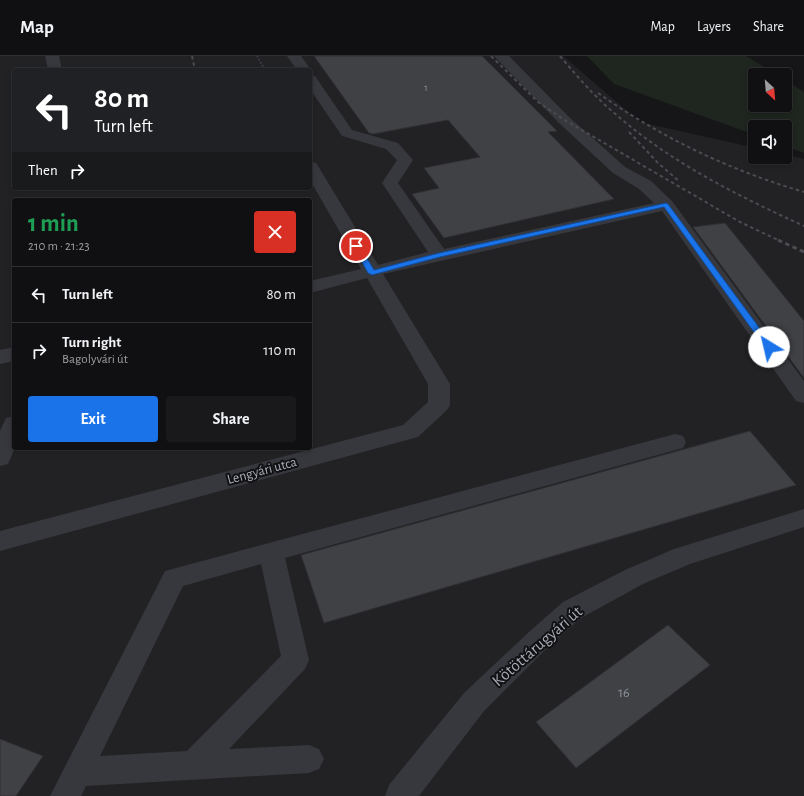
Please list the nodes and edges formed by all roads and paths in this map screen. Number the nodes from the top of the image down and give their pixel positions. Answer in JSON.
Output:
{"nodes":[{"id":1,"x":52,"y":56,"type":"edge"},
{"id":2,"x":257,"y":56,"type":"edge"},
{"id":3,"x":294,"y":56,"type":"edge"},
{"id":4,"x":501,"y":56,"type":"edge"},
{"id":5,"x":55,"y":68,"type":"edge"},
{"id":6,"x":264,"y":68,"type":"edge"},
{"id":7,"x":303,"y":68,"type":"edge"},
{"id":8,"x":312,"y":82,"type":"edge"},
{"id":9,"x":312,"y":169,"type":"edge"},
{"id":10,"x":666,"y":205,"type":"junction"},
{"id":11,"x":439,"y":255,"type":"junction"},
{"id":12,"x":372,"y":273,"type":"junction"},
{"id":13,"x":312,"y":287,"type":"edge"},
{"id":14,"x":12,"y":354,"type":"edge"},
{"id":15,"x":0,"y":357,"type":"edge"},
{"id":16,"x":804,"y":396,"type":"edge"},
{"id":17,"x":12,"y":429,"type":"edge"},
{"id":18,"x":675,"y":442,"type":"dead end"},
{"id":19,"x":0,"y":458,"type":"edge"},
{"id":20,"x":804,"y":518,"type":"edge"},
{"id":21,"x":0,"y":541,"type":"edge"},
{"id":22,"x":271,"y":551,"type":"junction"},
{"id":23,"x":309,"y":759,"type":"dead end"},
{"id":24,"x":194,"y":765,"type":"junction"},
{"id":25,"x":71,"y":784,"type":"edge"},
{"id":26,"x":400,"y":796,"type":"edge"}],
"edges":[{"from":1,"to":5,"type":"street"},
{"from":2,"to":6,"type":"path"},
{"from":3,"to":7,"type":"street"},
{"from":4,"to":10,"type":"street"},
{"from":8,"to":11,"type":"street"},
{"from":9,"to":12,"type":"street","name":"Lengyári utca"},
{"from":10,"to":11,"type":"street"},
{"from":10,"to":16,"type":"street"},
{"from":11,"to":12,"type":"street"},
{"from":12,"to":13,"type":"street"},
{"from":12,"to":21,"type":"street","name":"Lengyári utca"},
{"from":14,"to":15,"type":"street"},
{"from":17,"to":19,"type":"street"},
{"from":18,"to":22,"type":"street"},
{"from":20,"to":26,"type":"street","name":"Kötöttárugyári út"},
{"from":22,"to":24,"type":"street"},
{"from":22,"to":25,"type":"street"},
{"from":23,"to":24,"type":"street"},
{"from":24,"to":25,"type":"street"}]}
